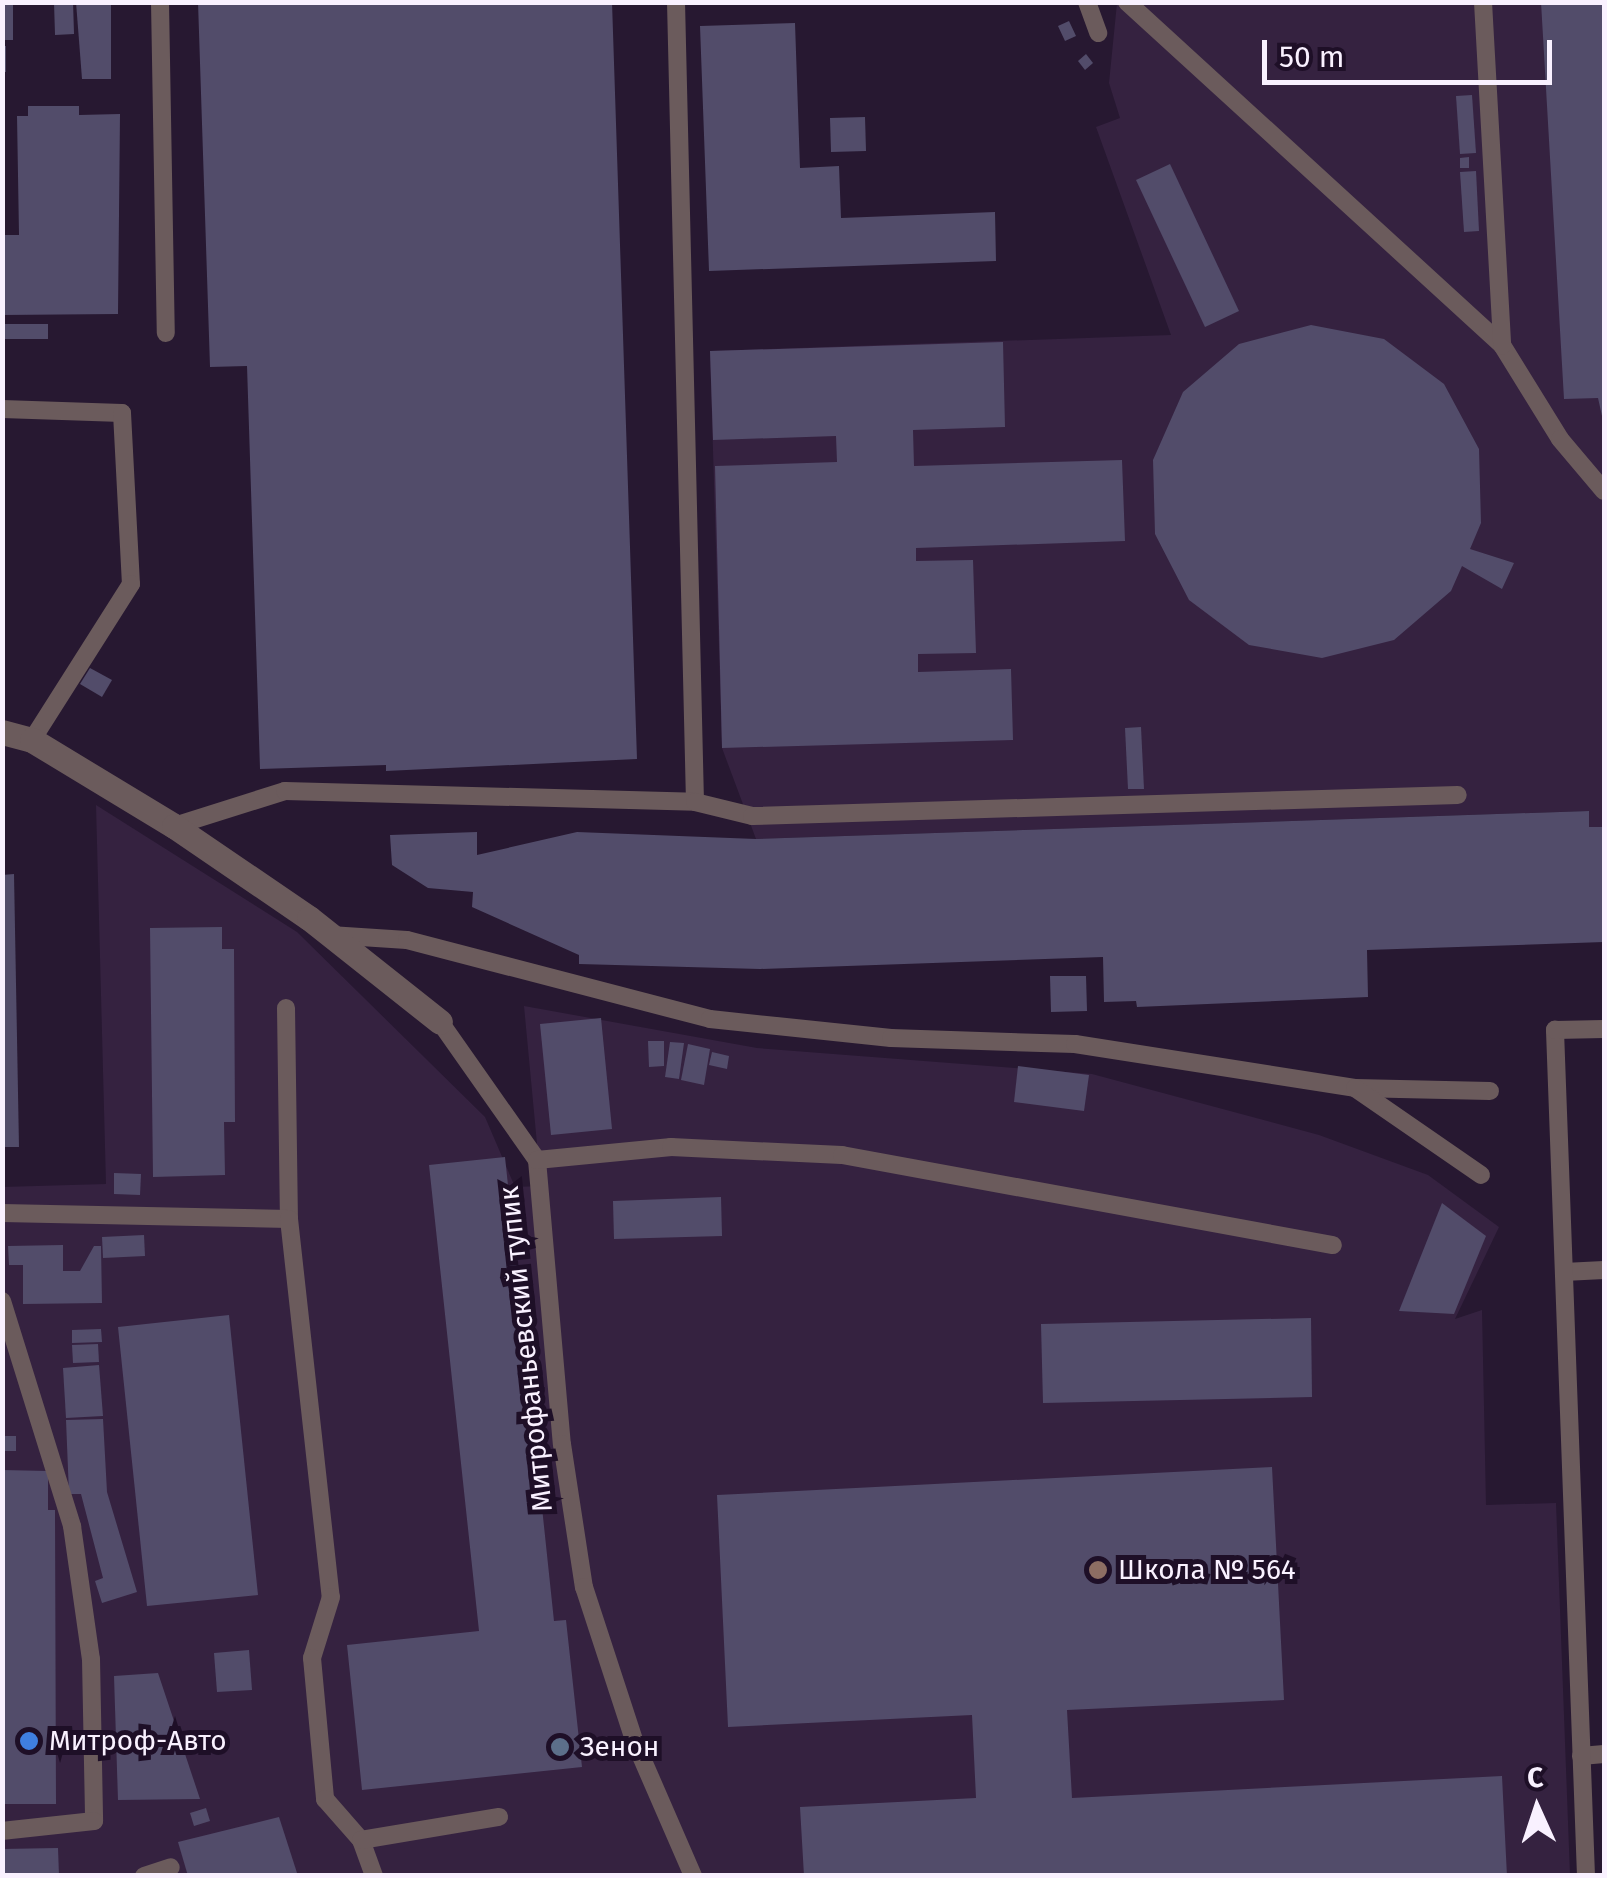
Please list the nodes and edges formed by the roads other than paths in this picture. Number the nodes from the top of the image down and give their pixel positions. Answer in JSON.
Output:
{"nodes":[{"id":1,"x":160,"y":2,"type":"edge"},
{"id":2,"x":676,"y":2,"type":"edge"},
{"id":3,"x":1086,"y":2,"type":"edge"},
{"id":4,"x":1128,"y":2,"type":"edge"},
{"id":5,"x":1483,"y":2,"type":"edge"},
{"id":6,"x":1098,"y":33,"type":"dead end"},
{"id":7,"x":166,"y":333,"type":"dead end"},
{"id":8,"x":1502,"y":345,"type":"junction"},
{"id":9,"x":2,"y":409,"type":"edge"},
{"id":10,"x":1604,"y":491,"type":"edge"},
{"id":11,"x":2,"y":732,"type":"edge"},
{"id":12,"x":32,"y":740,"type":"junction"},
{"id":13,"x":1458,"y":795,"type":"dead end"},
{"id":14,"x":695,"y":802,"type":"junction"},
{"id":15,"x":174,"y":826,"type":"junction"},
{"id":16,"x":330,"y":935,"type":"junction"},
{"id":17,"x":286,"y":1008,"type":"dead end"},
{"id":18,"x":440,"y":1022,"type":"joint"},
{"id":19,"x":1604,"y":1029,"type":"edge"},
{"id":20,"x":1355,"y":1088,"type":"junction"},
{"id":21,"x":1490,"y":1091,"type":"dead end"},
{"id":22,"x":537,"y":1160,"type":"junction"},
{"id":23,"x":1481,"y":1175,"type":"dead end"},
{"id":24,"x":2,"y":1213,"type":"edge"},
{"id":25,"x":288,"y":1220,"type":"junction"},
{"id":26,"x":1333,"y":1245,"type":"dead end"},
{"id":27,"x":1604,"y":1270,"type":"edge"},
{"id":28,"x":1564,"y":1272,"type":"junction"},
{"id":29,"x":2,"y":1301,"type":"edge"},
{"id":30,"x":1604,"y":1754,"type":"edge"},
{"id":31,"x":1581,"y":1756,"type":"junction"},
{"id":32,"x":499,"y":1817,"type":"dead end"},
{"id":33,"x":2,"y":1832,"type":"edge"},
{"id":34,"x":361,"y":1840,"type":"junction"},
{"id":35,"x":171,"y":1867,"type":"dead end"},
{"id":36,"x":144,"y":1876,"type":"edge"},
{"id":37,"x":374,"y":1876,"type":"edge"},
{"id":38,"x":693,"y":1876,"type":"edge"},
{"id":39,"x":1586,"y":1876,"type":"edge"}],
"edges":[{"from":1,"to":7,"type":"lane"},
{"from":2,"to":14,"type":"lane"},
{"from":3,"to":6,"type":"lane"},
{"from":4,"to":8,"type":"lane"},
{"from":5,"to":8,"type":"lane"},
{"from":8,"to":10,"type":"lane"},
{"from":9,"to":12,"type":"lane"},
{"from":11,"to":12,"type":"street","name":"Митрофаньевский тупик"},
{"from":12,"to":15,"type":"street","name":"Митрофаньевский тупик"},
{"from":13,"to":14,"type":"lane"},
{"from":14,"to":15,"type":"lane"},
{"from":15,"to":16,"type":"street","name":"Митрофаньевский тупик"},
{"from":16,"to":18,"type":"street","name":"Митрофаньевский тупик"},
{"from":16,"to":20,"type":"lane"},
{"from":17,"to":25,"type":"lane"},
{"from":18,"to":22,"type":"lane","name":"Митрофаньевский тупик"},
{"from":19,"to":28,"type":"lane"},
{"from":20,"to":21,"type":"lane"},
{"from":20,"to":23,"type":"lane"},
{"from":22,"to":26,"type":"lane"},
{"from":22,"to":38,"type":"lane","name":"Митрофаньевский тупик"},
{"from":24,"to":25,"type":"lane"},
{"from":25,"to":34,"type":"lane"},
{"from":27,"to":28,"type":"lane"},
{"from":28,"to":31,"type":"lane"},
{"from":29,"to":33,"type":"lane"},
{"from":30,"to":31,"type":"lane"},
{"from":31,"to":39,"type":"lane"},
{"from":32,"to":34,"type":"lane"},
{"from":34,"to":37,"type":"lane"},
{"from":35,"to":36,"type":"lane"}]}
